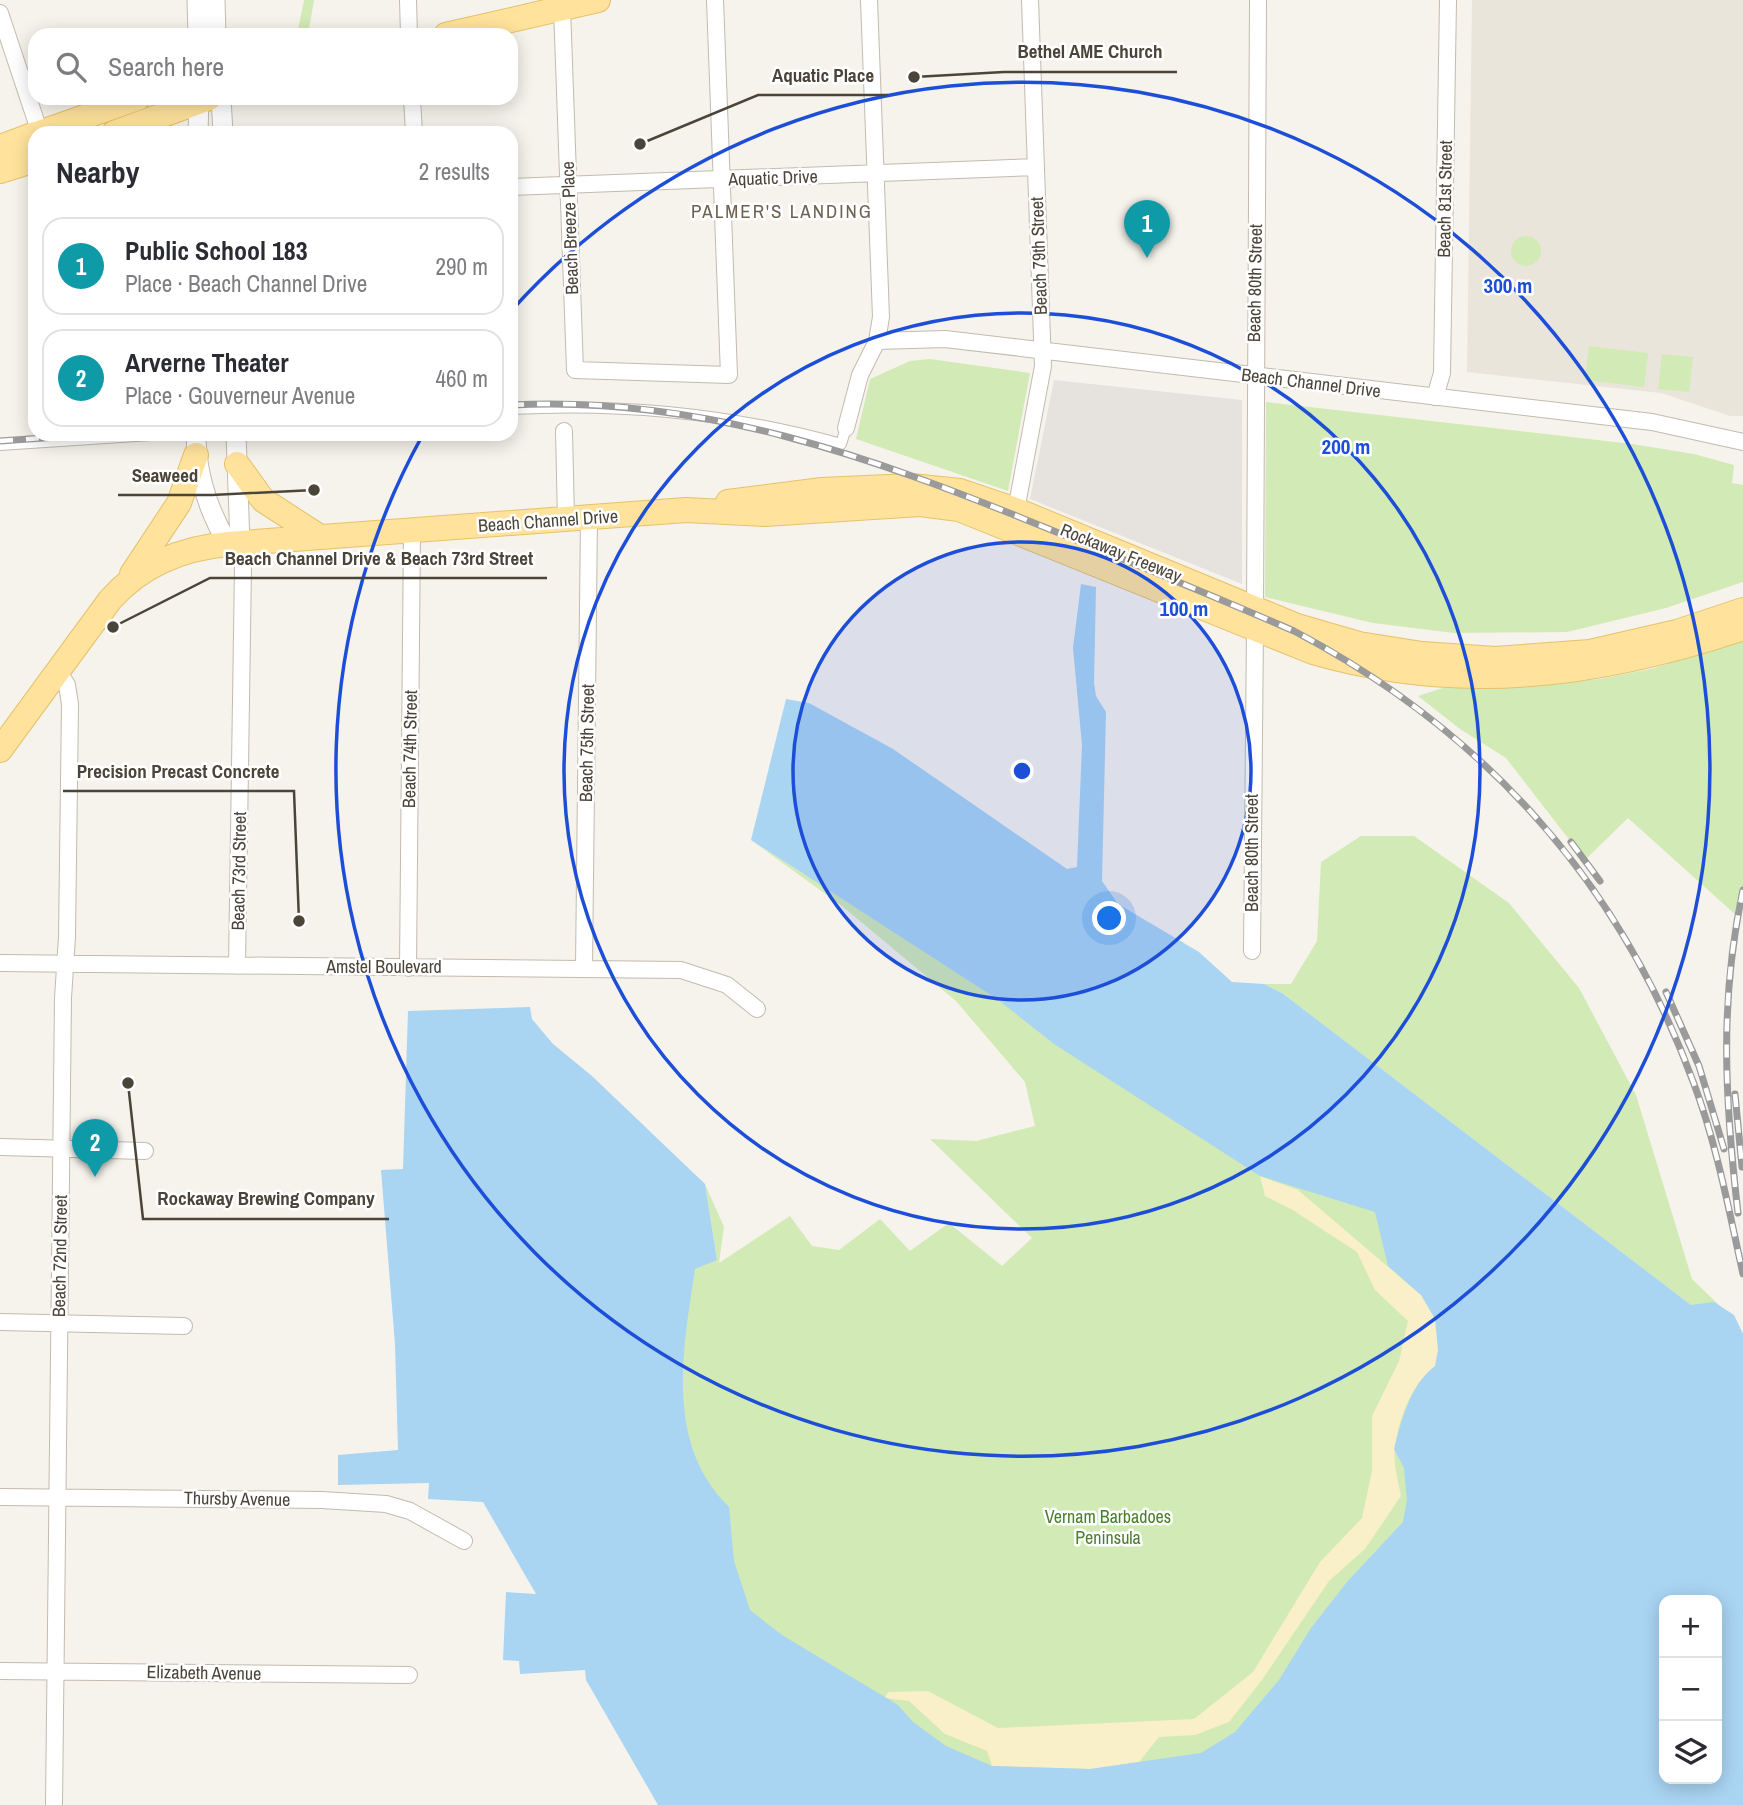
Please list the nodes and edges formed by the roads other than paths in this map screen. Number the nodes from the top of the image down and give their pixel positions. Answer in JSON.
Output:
{"nodes":[{"id":1,"x":197,"y":0,"type":"edge"},
{"id":2,"x":215,"y":0,"type":"edge"},
{"id":3,"x":408,"y":0,"type":"edge"},
{"id":4,"x":598,"y":0,"type":"edge"},
{"id":5,"x":715,"y":0,"type":"edge"},
{"id":6,"x":869,"y":0,"type":"edge"},
{"id":7,"x":1030,"y":0,"type":"edge"},
{"id":8,"x":1258,"y":0,"type":"edge"},
{"id":9,"x":1448,"y":0,"type":"edge"},
{"id":10,"x":562,"y":8,"type":"junction"},
{"id":11,"x":0,"y":13,"type":"edge"},
{"id":12,"x":198,"y":28,"type":"edge"},
{"id":13,"x":216,"y":28,"type":"edge"},
{"id":14,"x":409,"y":28,"type":"edge"},
{"id":15,"x":476,"y":28,"type":"edge"},
{"id":16,"x":28,"y":101,"type":"edge"},
{"id":17,"x":29,"y":105,"type":"edge"},
{"id":18,"x":118,"y":105,"type":"edge"},
{"id":19,"x":191,"y":105,"type":"edge"},
{"id":20,"x":205,"y":105,"type":"edge"},
{"id":21,"x":210,"y":105,"type":"edge"},
{"id":22,"x":412,"y":105,"type":"edge"},
{"id":23,"x":36,"y":126,"type":"edge"},
{"id":24,"x":58,"y":126,"type":"edge"},
{"id":25,"x":133,"y":126,"type":"edge"},
{"id":26,"x":200,"y":126,"type":"edge"},
{"id":27,"x":220,"y":126,"type":"edge"},
{"id":28,"x":414,"y":126,"type":"edge"},
{"id":29,"x":28,"y":137,"type":"edge"},
{"id":30,"x":0,"y":147,"type":"edge"},
{"id":31,"x":28,"y":162,"type":"edge"},
{"id":32,"x":1036,"y":167,"type":"junction"},
{"id":33,"x":0,"y":171,"type":"edge"},
{"id":34,"x":875,"y":174,"type":"junction"},
{"id":35,"x":722,"y":179,"type":"junction"},
{"id":36,"x":568,"y":185,"type":"junction"},
{"id":37,"x":518,"y":187,"type":"edge"},
{"id":38,"x":877,"y":341,"type":"junction"},
{"id":39,"x":1042,"y":353,"type":"junction"},
{"id":40,"x":1255,"y":376,"type":"junction"},
{"id":41,"x":1435,"y":397,"type":"junction"},
{"id":42,"x":518,"y":409,"type":"edge"},
{"id":43,"x":846,"y":428,"type":"joint"},
{"id":44,"x":564,"y":431,"type":"dead end"},
{"id":45,"x":69,"y":441,"type":"edge"},
{"id":46,"x":236,"y":441,"type":"edge"},
{"id":47,"x":1743,"y":442,"type":"edge"},
{"id":48,"x":196,"y":445,"type":"edge"},
{"id":49,"x":0,"y":446,"type":"edge"},
{"id":50,"x":237,"y":464,"type":"junction"},
{"id":51,"x":823,"y":500,"type":"junction"},
{"id":52,"x":1016,"y":510,"type":"junction"},
{"id":53,"x":578,"y":519,"type":"junction"},
{"id":54,"x":412,"y":531,"type":"junction"},
{"id":55,"x":320,"y":537,"type":"junction"},
{"id":56,"x":237,"y":551,"type":"junction"},
{"id":57,"x":128,"y":581,"type":"junction"},
{"id":58,"x":1743,"y":610,"type":"edge"},
{"id":59,"x":1255,"y":618,"type":"junction"},
{"id":60,"x":1743,"y":628,"type":"edge"},
{"id":61,"x":57,"y":669,"type":"junction"},
{"id":62,"x":0,"y":750,"type":"edge"},
{"id":63,"x":1252,"y":951,"type":"dead end"},
{"id":64,"x":0,"y":963,"type":"edge"},
{"id":65,"x":65,"y":964,"type":"junction"},
{"id":66,"x":237,"y":966,"type":"junction"},
{"id":67,"x":408,"y":968,"type":"junction"},
{"id":68,"x":584,"y":968,"type":"junction"},
{"id":69,"x":757,"y":1009,"type":"dead end"},
{"id":70,"x":0,"y":1147,"type":"edge"},
{"id":71,"x":61,"y":1148,"type":"junction"},
{"id":72,"x":145,"y":1151,"type":"dead end"},
{"id":73,"x":0,"y":1322,"type":"edge"},
{"id":74,"x":59,"y":1323,"type":"junction"},
{"id":75,"x":184,"y":1326,"type":"dead end"},
{"id":76,"x":0,"y":1497,"type":"edge"},
{"id":77,"x":57,"y":1497,"type":"junction"},
{"id":78,"x":464,"y":1541,"type":"dead end"},
{"id":79,"x":0,"y":1671,"type":"edge"},
{"id":80,"x":55,"y":1672,"type":"junction"},
{"id":81,"x":409,"y":1675,"type":"dead end"},
{"id":82,"x":54,"y":1805,"type":"edge"}],
"edges":[{"from":1,"to":12,"type":"street"},
{"from":2,"to":13,"type":"street"},
{"from":3,"to":14,"type":"street"},
{"from":4,"to":10,"type":"main road"},
{"from":5,"to":35,"type":"street"},
{"from":6,"to":34,"type":"street"},
{"from":7,"to":32,"type":"street","name":"Beach 79th Street"},
{"from":8,"to":40,"type":"street","name":"Beach 80th Street"},
{"from":9,"to":41,"type":"street","name":"Beach 81st Street"},
{"from":10,"to":15,"type":"main road"},
{"from":10,"to":36,"type":"street","name":"Beach Breeze Place"},
{"from":11,"to":16,"type":"street"},
{"from":17,"to":23,"type":"street"},
{"from":18,"to":24,"type":"main road"},
{"from":19,"to":25,"type":"main road"},
{"from":20,"to":26,"type":"street"},
{"from":21,"to":27,"type":"street"},
{"from":22,"to":28,"type":"street"},
{"from":29,"to":30,"type":"main road"},
{"from":31,"to":33,"type":"main road"},
{"from":32,"to":34,"type":"street","name":"Aquatic Drive"},
{"from":32,"to":39,"type":"street","name":"Beach 79th Street"},
{"from":34,"to":35,"type":"street","name":"Aquatic Drive"},
{"from":34,"to":38,"type":"street"},
{"from":35,"to":36,"type":"street","name":"Aquatic Drive"},
{"from":35,"to":36,"type":"street","name":"Beach Breeze Place"},
{"from":36,"to":37,"type":"street","name":"Aquatic Drive"},
{"from":38,"to":39,"type":"street","name":"Beach Channel Drive"},
{"from":38,"to":43,"type":"street"},
{"from":39,"to":40,"type":"street","name":"Beach Channel Drive"},
{"from":39,"to":52,"type":"street","name":"Beach 79th Street"},
{"from":40,"to":41,"type":"street","name":"Beach Channel Drive"},
{"from":40,"to":59,"type":"street","name":"Beach 80th Street"},
{"from":41,"to":47,"type":"street","name":"Beach Channel Drive"},
{"from":42,"to":43,"type":"street"},
{"from":44,"to":53,"type":"street","name":"Beach 75th Street"},
{"from":45,"to":49,"type":"street"},
{"from":46,"to":50,"type":"street","name":"Beach 73rd Street"},
{"from":48,"to":56,"type":"street","name":"Beach 73rd Street"},
{"from":48,"to":57,"type":"main road"},
{"from":50,"to":55,"type":"main road"},
{"from":50,"to":56,"type":"street","name":"Beach 73rd Street"},
{"from":51,"to":52,"type":"main road","name":"Rockaway Freeway"},
{"from":51,"to":53,"type":"main road","name":"Beach Channel Drive"},
{"from":51,"to":59,"type":"main road","name":"Rockaway Freeway"},
{"from":52,"to":59,"type":"main road","name":"Rockaway Freeway"},
{"from":53,"to":54,"type":"main road","name":"Beach Channel Drive"},
{"from":53,"to":68,"type":"street","name":"Beach 75th Street"},
{"from":54,"to":55,"type":"main road","name":"Beach Channel Drive"},
{"from":54,"to":67,"type":"street","name":"Beach 74th Street"},
{"from":55,"to":56,"type":"main road","name":"Beach Channel Drive"},
{"from":56,"to":57,"type":"main road","name":"Beach Channel Drive"},
{"from":56,"to":66,"type":"street","name":"Beach 73rd Street"},
{"from":57,"to":61,"type":"main road","name":"Beach Channel Drive"},
{"from":58,"to":59,"type":"main road","name":"Rockaway Freeway"},
{"from":59,"to":60,"type":"main road","name":"Rockaway Freeway"},
{"from":59,"to":63,"type":"street","name":"Beach 80th Street"},
{"from":61,"to":62,"type":"main road","name":"Beach Channel Drive"},
{"from":61,"to":65,"type":"street","name":"Beach 72nd Street"},
{"from":64,"to":65,"type":"street","name":"Amstel Boulevard"},
{"from":65,"to":66,"type":"street","name":"Amstel Boulevard"},
{"from":65,"to":71,"type":"street","name":"Beach 72nd Street"},
{"from":66,"to":67,"type":"street","name":"Amstel Boulevard"},
{"from":67,"to":68,"type":"street","name":"Amstel Boulevard"},
{"from":68,"to":69,"type":"street","name":"Amstel Boulevard"},
{"from":70,"to":71,"type":"street"},
{"from":71,"to":72,"type":"street"},
{"from":71,"to":74,"type":"street","name":"Beach 72nd Street"},
{"from":73,"to":74,"type":"street"},
{"from":74,"to":75,"type":"street"},
{"from":74,"to":77,"type":"street","name":"Beach 72nd Street"},
{"from":76,"to":77,"type":"street","name":"Thursby Avenue"},
{"from":77,"to":78,"type":"street","name":"Thursby Avenue"},
{"from":77,"to":80,"type":"street","name":"Beach 72nd Street"},
{"from":79,"to":80,"type":"street","name":"Elizabeth Avenue"},
{"from":80,"to":81,"type":"street","name":"Elizabeth Avenue"},
{"from":80,"to":82,"type":"street","name":"Beach 72nd Street"}]}
